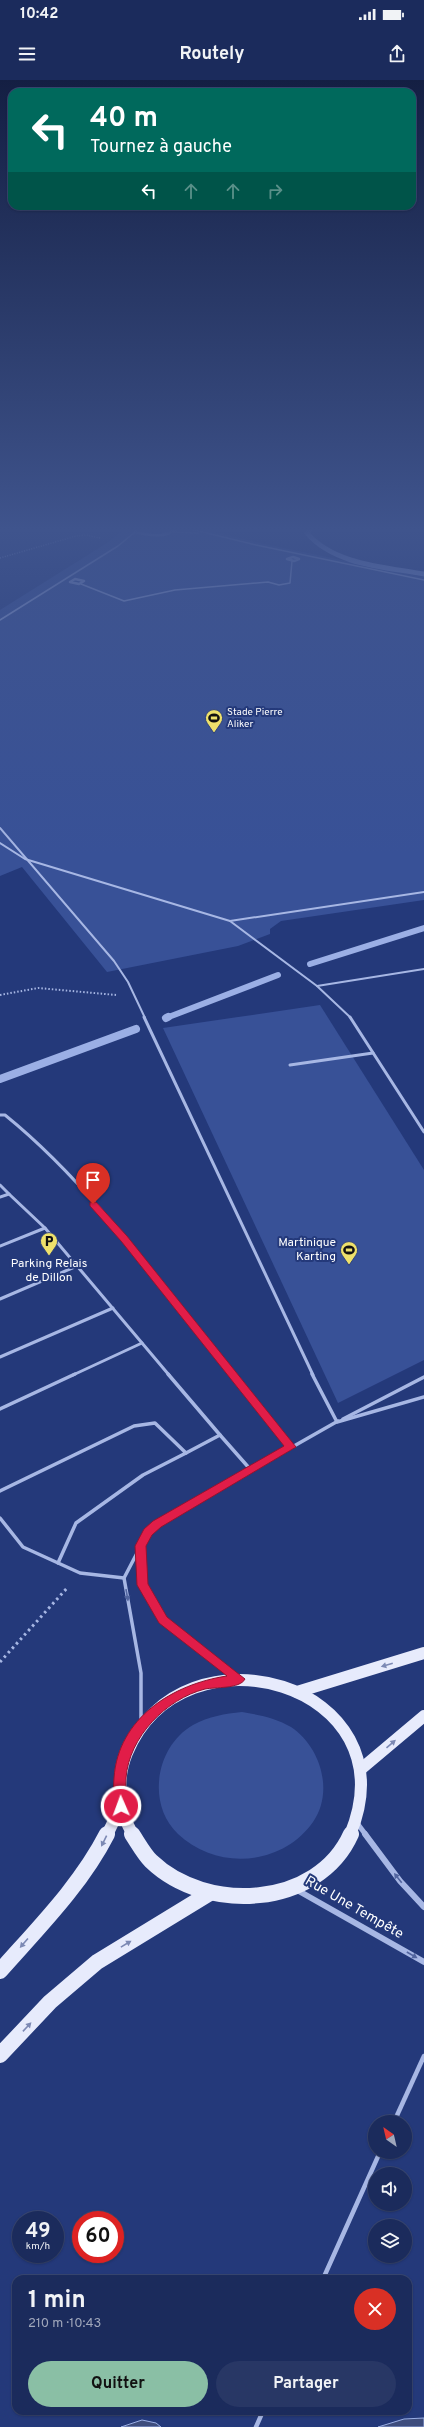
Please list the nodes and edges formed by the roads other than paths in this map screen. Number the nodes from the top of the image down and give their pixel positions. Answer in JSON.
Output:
{"nodes":[{"id":1,"x":0,"y":828,"type":"edge"},
{"id":2,"x":0,"y":843,"type":"edge"},
{"id":3,"x":25,"y":859,"type":"junction"},
{"id":4,"x":424,"y":892,"type":"edge"},
{"id":5,"x":230,"y":921,"type":"junction"},
{"id":6,"x":424,"y":969,"type":"edge"},
{"id":7,"x":317,"y":986,"type":"junction"},
{"id":8,"x":373,"y":1053,"type":"junction"},
{"id":9,"x":290,"y":1065,"type":"dead end"},
{"id":10,"x":0,"y":1115,"type":"edge"},
{"id":11,"x":424,"y":1132,"type":"edge"},
{"id":12,"x":0,"y":1184,"type":"edge"},
{"id":13,"x":9,"y":1194,"type":"junction"},
{"id":14,"x":0,"y":1197,"type":"edge"},
{"id":15,"x":45,"y":1228,"type":"junction"},
{"id":16,"x":0,"y":1246,"type":"edge"},
{"id":17,"x":77,"y":1266,"type":"junction"},
{"id":18,"x":0,"y":1299,"type":"edge"},
{"id":19,"x":113,"y":1308,"type":"junction"},
{"id":20,"x":142,"y":1343,"type":"junction"},
{"id":21,"x":0,"y":1357,"type":"edge"},
{"id":22,"x":424,"y":1377,"type":"edge"},
{"id":23,"x":424,"y":1397,"type":"edge"},
{"id":24,"x":0,"y":1409,"type":"edge"},
{"id":25,"x":337,"y":1422,"type":"junction"},
{"id":26,"x":220,"y":1435,"type":"junction"},
{"id":27,"x":291,"y":1447,"type":"junction"},
{"id":28,"x":186,"y":1453,"type":"junction"},
{"id":29,"x":250,"y":1469,"type":"junction"},
{"id":30,"x":0,"y":1491,"type":"edge"},
{"id":31,"x":0,"y":1518,"type":"edge"},
{"id":32,"x":141,"y":1546,"type":"junction"},
{"id":33,"x":58,"y":1563,"type":"junction"},
{"id":34,"x":124,"y":1578,"type":"junction"},
{"id":35,"x":424,"y":1653,"type":"edge"},
{"id":36,"x":239,"y":1679,"type":"junction"},
{"id":37,"x":297,"y":1692,"type":"junction"},
{"id":38,"x":424,"y":1716,"type":"edge"},
{"id":39,"x":141,"y":1725,"type":"junction"},
{"id":40,"x":362,"y":1769,"type":"junction"},
{"id":41,"x":121,"y":1806,"type":"junction"},
{"id":42,"x":358,"y":1823,"type":"junction"},
{"id":43,"x":293,"y":1887,"type":"junction"},
{"id":44,"x":210,"y":1893,"type":"junction"},
{"id":45,"x":424,"y":1907,"type":"edge"},
{"id":46,"x":424,"y":1962,"type":"edge"},
{"id":47,"x":0,"y":1971,"type":"edge"},
{"id":48,"x":0,"y":2055,"type":"edge"},
{"id":49,"x":424,"y":2056,"type":"edge"},
{"id":50,"x":397,"y":2115,"type":"edge"},
{"id":51,"x":377,"y":2159,"type":"edge"},
{"id":52,"x":325,"y":2275,"type":"edge"},
{"id":53,"x":261,"y":2415,"type":"edge"},
{"id":54,"x":256,"y":2427,"type":"edge"}],
"edges":[{"from":1,"to":3,"type":"lane"},
{"from":2,"to":3,"type":"lane"},
{"from":3,"to":5,"type":"lane"},
{"from":3,"to":25,"type":"lane"},
{"from":4,"to":5,"type":"lane"},
{"from":5,"to":7,"type":"lane"},
{"from":6,"to":7,"type":"lane"},
{"from":7,"to":8,"type":"lane"},
{"from":8,"to":9,"type":"lane"},
{"from":8,"to":11,"type":"lane"},
{"from":10,"to":27,"type":"lane"},
{"from":12,"to":13,"type":"lane"},
{"from":13,"to":14,"type":"lane"},
{"from":13,"to":15,"type":"lane"},
{"from":15,"to":16,"type":"lane"},
{"from":15,"to":17,"type":"lane"},
{"from":17,"to":18,"type":"lane"},
{"from":17,"to":19,"type":"lane"},
{"from":19,"to":20,"type":"lane"},
{"from":19,"to":21,"type":"lane"},
{"from":20,"to":24,"type":"lane"},
{"from":20,"to":26,"type":"lane"},
{"from":22,"to":25,"type":"lane"},
{"from":23,"to":25,"type":"lane"},
{"from":25,"to":27,"type":"lane"},
{"from":26,"to":28,"type":"lane"},
{"from":26,"to":29,"type":"lane"},
{"from":27,"to":29,"type":"lane"},
{"from":28,"to":30,"type":"lane"},
{"from":28,"to":33,"type":"lane"},
{"from":29,"to":32,"type":"lane"},
{"from":31,"to":33,"type":"lane"},
{"from":32,"to":34,"type":"lane"},
{"from":32,"to":36,"type":"lane"},
{"from":33,"to":34,"type":"lane"},
{"from":34,"to":39,"type":"lane","one_way":true},
{"from":35,"to":37,"type":"main road","one_way":true},
{"from":36,"to":37,"type":"main road"},
{"from":36,"to":39,"type":"main road"},
{"from":37,"to":40,"type":"main road"},
{"from":40,"to":38,"type":"main road","one_way":true},
{"from":39,"to":41,"type":"main road"},
{"from":40,"to":42,"type":"main road"},
{"from":41,"to":44,"type":"main road"},
{"from":41,"to":47,"type":"main road","one_way":true},
{"from":42,"to":43,"type":"main road"},
{"from":45,"to":42,"type":"street","one_way":true},
{"from":43,"to":44,"type":"main road"},
{"from":43,"to":46,"type":"street","name":"Rue Une Tempête","one_way":true},
{"from":48,"to":44,"type":"main road","one_way":true},
{"from":49,"to":50,"type":"lane"},
{"from":51,"to":52,"type":"lane"},
{"from":53,"to":54,"type":"lane"}]}
